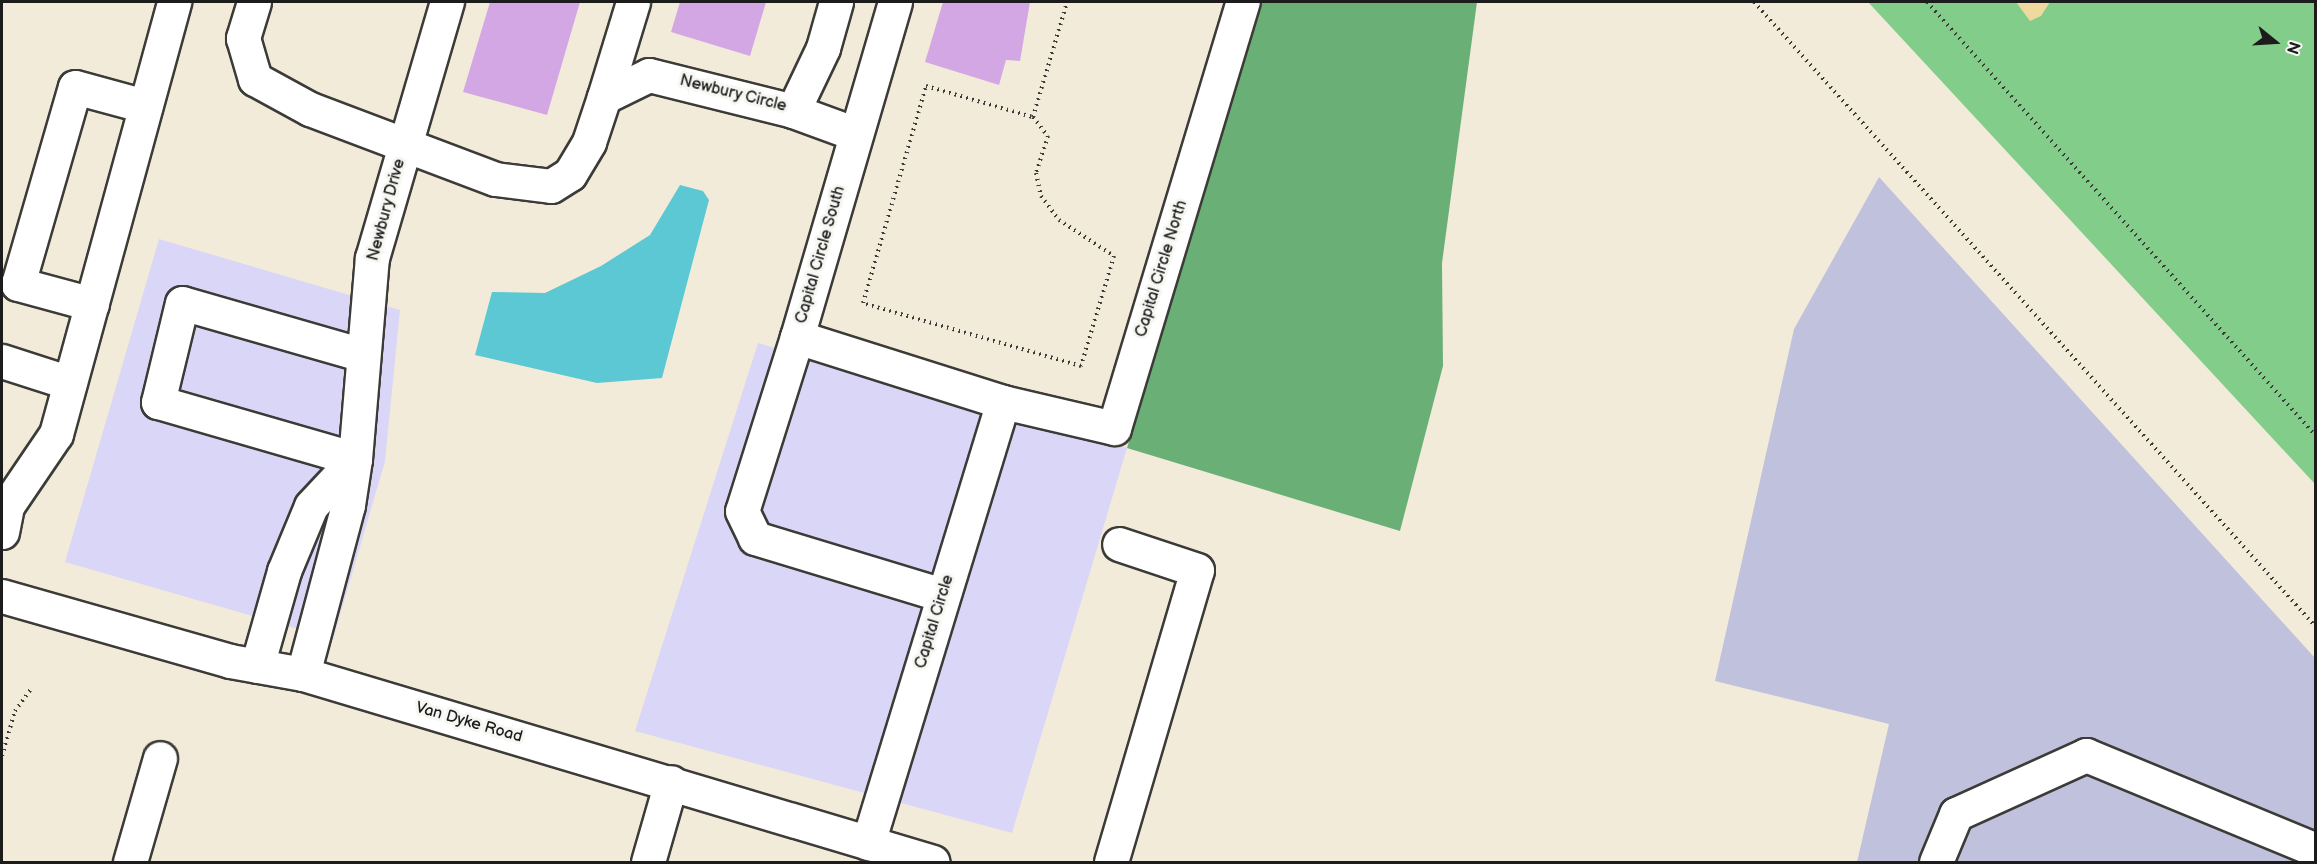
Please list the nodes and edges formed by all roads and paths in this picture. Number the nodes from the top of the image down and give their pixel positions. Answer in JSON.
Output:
{"nodes":[{"id":1,"x":174,"y":2,"type":"edge"},
{"id":2,"x":254,"y":2,"type":"edge"},
{"id":3,"x":447,"y":2,"type":"edge"},
{"id":4,"x":633,"y":2,"type":"edge"},
{"id":5,"x":836,"y":2,"type":"edge"},
{"id":6,"x":895,"y":2,"type":"edge"},
{"id":7,"x":1067,"y":2,"type":"edge"},
{"id":8,"x":1242,"y":2,"type":"edge"},
{"id":9,"x":1754,"y":2,"type":"edge"},
{"id":10,"x":1927,"y":2,"type":"edge"},
{"id":11,"x":604,"y":97,"type":"junction"},
{"id":12,"x":145,"y":106,"type":"junction"},
{"id":13,"x":793,"y":111,"type":"junction"},
{"id":14,"x":1033,"y":117,"type":"junction"},
{"id":15,"x":856,"y":134,"type":"junction"},
{"id":16,"x":405,"y":146,"type":"junction"},
{"id":17,"x":92,"y":304,"type":"junction"},
{"id":18,"x":797,"y":337,"type":"junction"},
{"id":19,"x":363,"y":355,"type":"junction"},
{"id":20,"x":2,"y":361,"type":"edge"},
{"id":21,"x":70,"y":383,"type":"junction"},
{"id":22,"x":1003,"y":402,"type":"junction"},
{"id":23,"x":2316,"y":435,"type":"edge"},
{"id":24,"x":354,"y":459,"type":"junction"},
{"id":25,"x":2,"y":532,"type":"edge"},
{"id":26,"x":1119,"y":544,"type":"dead end"},
{"id":27,"x":944,"y":595,"type":"junction"},
{"id":28,"x":2,"y":596,"type":"edge"},
{"id":29,"x":2316,"y":627,"type":"edge"},
{"id":30,"x":257,"y":666,"type":"junction"},
{"id":31,"x":303,"y":674,"type":"junction"},
{"id":32,"x":31,"y":689,"type":"dead end"},
{"id":33,"x":2,"y":756,"type":"edge"},
{"id":34,"x":160,"y":758,"type":"dead end"},
{"id":35,"x":670,"y":782,"type":"junction"},
{"id":36,"x":868,"y":843,"type":"junction"},
{"id":37,"x":2316,"y":850,"type":"edge"},
{"id":38,"x":130,"y":862,"type":"edge"},
{"id":39,"x":648,"y":862,"type":"edge"},
{"id":40,"x":933,"y":862,"type":"edge"},
{"id":41,"x":1111,"y":862,"type":"edge"},
{"id":42,"x":1936,"y":862,"type":"edge"}],
"edges":[{"from":1,"to":12,"type":"street"},
{"from":2,"to":16,"type":"street"},
{"from":3,"to":16,"type":"street","name":"Newbury Drive"},
{"from":4,"to":11,"type":"street"},
{"from":5,"to":13,"type":"street","name":"Newbury Circle"},
{"from":6,"to":15,"type":"street","name":"Capital Circle South"},
{"from":7,"to":14,"type":"path"},
{"from":8,"to":22,"type":"street","name":"Capital Circle North"},
{"from":9,"to":29,"type":"path"},
{"from":10,"to":23,"type":"path"},
{"from":11,"to":13,"type":"street","name":"Newbury Circle"},
{"from":11,"to":16,"type":"street"},
{"from":12,"to":17,"type":"street"},
{"from":12,"to":17,"type":"street"},
{"from":13,"to":15,"type":"street"},
{"from":14,"to":14,"type":"path"},
{"from":15,"to":18,"type":"street","name":"Capital Circle South"},
{"from":16,"to":19,"type":"street","name":"Newbury Drive"},
{"from":17,"to":21,"type":"street"},
{"from":18,"to":22,"type":"street","name":"Capital Circle South"},
{"from":18,"to":27,"type":"street"},
{"from":19,"to":24,"type":"street","name":"Newbury Drive"},
{"from":19,"to":24,"type":"street"},
{"from":20,"to":21,"type":"street"},
{"from":21,"to":25,"type":"street"},
{"from":22,"to":27,"type":"street","name":"Capital Circle"},
{"from":24,"to":30,"type":"street"},
{"from":24,"to":31,"type":"street","name":"Newbury Drive"},
{"from":26,"to":41,"type":"street"},
{"from":27,"to":36,"type":"street","name":"Capital Circle"},
{"from":28,"to":30,"type":"street","name":"Van Dyke Road"},
{"from":30,"to":31,"type":"street","name":"Van Dyke Road"},
{"from":31,"to":35,"type":"street","name":"Van Dyke Road"},
{"from":32,"to":33,"type":"path"},
{"from":34,"to":38,"type":"street"},
{"from":35,"to":36,"type":"street","name":"Van Dyke Road"},
{"from":35,"to":39,"type":"street"},
{"from":36,"to":40,"type":"street","name":"Van Dyke Road"},
{"from":37,"to":42,"type":"street"}]}
